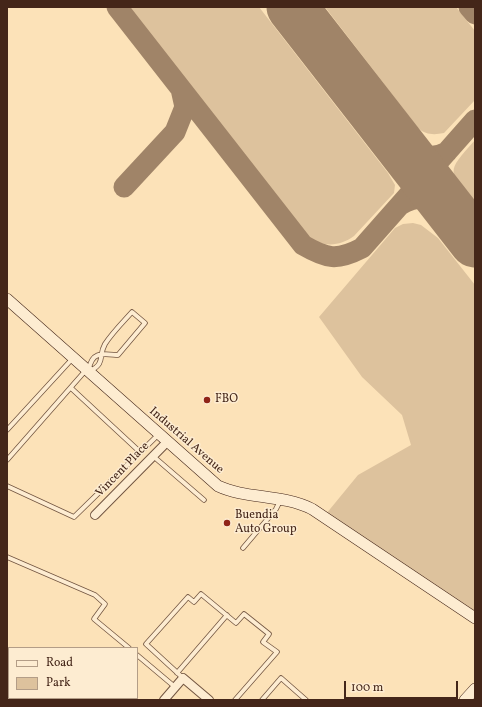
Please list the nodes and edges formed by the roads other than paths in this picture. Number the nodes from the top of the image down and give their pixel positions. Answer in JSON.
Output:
{"nodes":[{"id":1,"x":7,"y":299,"type":"edge"},
{"id":2,"x":102,"y":354,"type":"junction"},
{"id":3,"x":74,"y":358,"type":"junction"},
{"id":4,"x":88,"y":371,"type":"junction"},
{"id":5,"x":71,"y":388,"type":"junction"},
{"id":6,"x":7,"y":430,"type":"edge"},
{"id":7,"x":163,"y":438,"type":"junction"},
{"id":8,"x":140,"y":452,"type":"junction"},
{"id":9,"x":153,"y":456,"type":"junction"},
{"id":10,"x":7,"y":460,"type":"edge"},
{"id":11,"x":7,"y":486,"type":"edge"},
{"id":12,"x":282,"y":499,"type":"junction"},
{"id":13,"x":204,"y":500,"type":"dead end"},
{"id":14,"x":95,"y":515,"type":"dead end"},
{"id":15,"x":243,"y":548,"type":"dead end"},
{"id":16,"x":7,"y":557,"type":"edge"},
{"id":17,"x":227,"y":615,"type":"junction"},
{"id":18,"x":475,"y":618,"type":"edge"},
{"id":19,"x":127,"y":647,"type":"edge"},
{"id":20,"x":138,"y":656,"type":"edge"},
{"id":21,"x":180,"y":675,"type":"junction"},
{"id":22,"x":175,"y":688,"type":"junction"},
{"id":23,"x":475,"y":689,"type":"edge"},
{"id":24,"x":164,"y":700,"type":"edge"},
{"id":25,"x":209,"y":700,"type":"edge"},
{"id":26,"x":235,"y":700,"type":"edge"},
{"id":27,"x":262,"y":700,"type":"edge"},
{"id":28,"x":306,"y":700,"type":"edge"},
{"id":29,"x":465,"y":700,"type":"edge"}],
"edges":[{"from":1,"to":3,"type":"street","name":"Industrial Avenue"},
{"from":2,"to":2,"type":"lane"},
{"from":2,"to":4,"type":"lane"},
{"from":2,"to":4,"type":"lane"},
{"from":3,"to":4,"type":"street","name":"Industrial Avenue"},
{"from":3,"to":6,"type":"lane"},
{"from":4,"to":5,"type":"lane"},
{"from":4,"to":7,"type":"street","name":"Industrial Avenue"},
{"from":5,"to":8,"type":"lane"},
{"from":5,"to":10,"type":"lane"},
{"from":7,"to":8,"type":"lane"},
{"from":7,"to":9,"type":"street","name":"Vincent Place"},
{"from":7,"to":12,"type":"street","name":"Industrial Avenue"},
{"from":8,"to":11,"type":"lane"},
{"from":9,"to":13,"type":"lane"},
{"from":9,"to":14,"type":"street","name":"Vincent Place"},
{"from":12,"to":15,"type":"lane"},
{"from":12,"to":18,"type":"street","name":"Industrial Avenue"},
{"from":16,"to":19,"type":"lane"},
{"from":17,"to":21,"type":"lane"},
{"from":17,"to":21,"type":"lane"},
{"from":17,"to":26,"type":"lane"},
{"from":20,"to":22,"type":"lane"},
{"from":21,"to":22,"type":"street"},
{"from":21,"to":25,"type":"street"},
{"from":22,"to":24,"type":"street"},
{"from":23,"to":29,"type":"street"},
{"from":27,"to":28,"type":"lane"}]}
